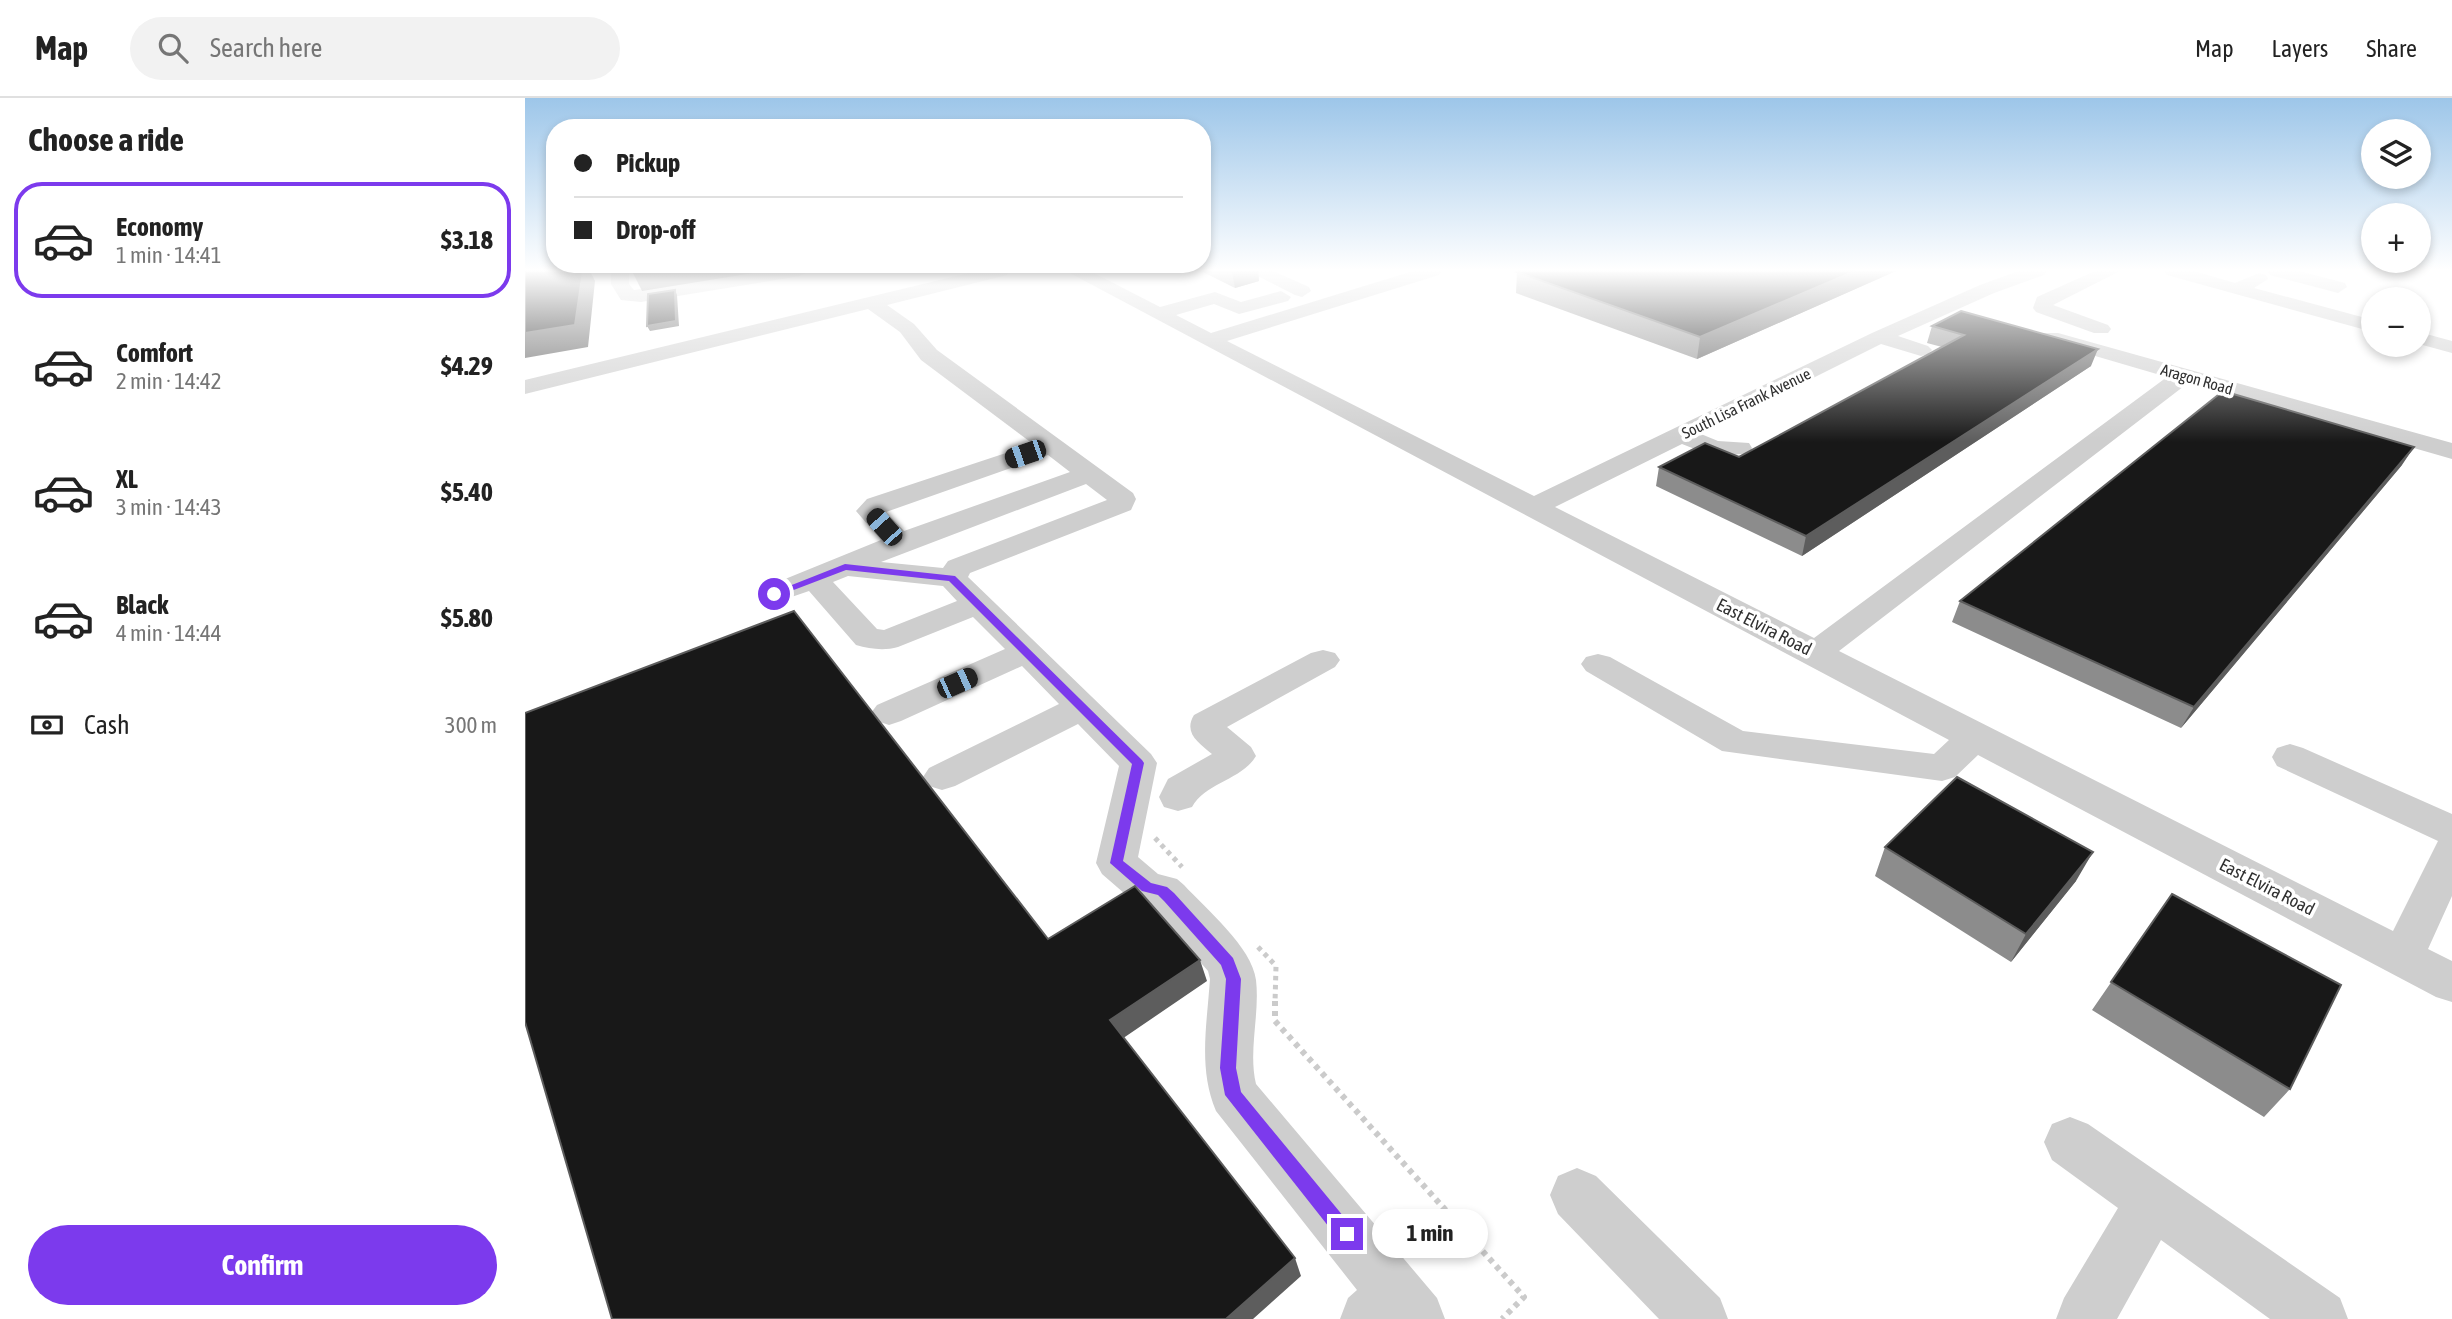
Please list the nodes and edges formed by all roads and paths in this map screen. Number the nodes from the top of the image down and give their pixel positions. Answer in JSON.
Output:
{"nodes":[{"id":1,"x":768,"y":328,"type":"edge"},
{"id":2,"x":907,"y":328,"type":"edge"},
{"id":3,"x":1185,"y":328,"type":"edge"},
{"id":4,"x":1248,"y":328,"type":"edge"},
{"id":5,"x":1898,"y":328,"type":"edge"},
{"id":6,"x":2091,"y":328,"type":"edge"},
{"id":7,"x":2100,"y":328,"type":"edge"},
{"id":8,"x":2031,"y":332,"type":"edge"},
{"id":9,"x":2120,"y":334,"type":"dead end"},
{"id":10,"x":1878,"y":337,"type":"junction"},
{"id":11,"x":1209,"y":340,"type":"junction"},
{"id":12,"x":2431,"y":341,"type":"edge"},
{"id":13,"x":2069,"y":342,"type":"junction"},
{"id":14,"x":2452,"y":347,"type":"edge"},
{"id":15,"x":1921,"y":350,"type":"dead end"},
{"id":16,"x":2184,"y":375,"type":"junction"},
{"id":17,"x":525,"y":387,"type":"edge"},
{"id":18,"x":2439,"y":423,"type":"dead end"},
{"id":19,"x":1682,"y":435,"type":"junction"},
{"id":20,"x":2420,"y":442,"type":"junction"},
{"id":21,"x":1050,"y":446,"type":"junction"},
{"id":22,"x":1740,"y":447,"type":"dead end"},
{"id":23,"x":2452,"y":451,"type":"edge"},
{"id":24,"x":1089,"y":474,"type":"junction"},
{"id":25,"x":1534,"y":508,"type":"junction"},
{"id":26,"x":899,"y":543,"type":"junction"},
{"id":27,"x":830,"y":573,"type":"junction"},
{"id":28,"x":965,"y":591,"type":"junction"},
{"id":29,"x":774,"y":594,"type":"dead end"},
{"id":30,"x":1026,"y":652,"type":"junction"},
{"id":31,"x":1815,"y":653,"type":"junction"},
{"id":32,"x":1323,"y":660,"type":"dead end"},
{"id":33,"x":1598,"y":664,"type":"dead end"},
{"id":34,"x":1082,"y":708,"type":"junction"},
{"id":35,"x":888,"y":713,"type":"dead end"},
{"id":36,"x":1976,"y":736,"type":"junction"},
{"id":37,"x":2290,"y":757,"type":"dead end"},
{"id":38,"x":941,"y":776,"type":"dead end"},
{"id":39,"x":1178,"y":797,"type":"dead end"},
{"id":40,"x":2452,"y":831,"type":"edge"},
{"id":41,"x":1152,"y":835,"type":"dead end"},
{"id":42,"x":2452,"y":852,"type":"edge"},
{"id":43,"x":1186,"y":871,"type":"dead end"},
{"id":44,"x":1249,"y":937,"type":"dead end"},
{"id":45,"x":2402,"y":957,"type":"junction"},
{"id":46,"x":2452,"y":983,"type":"edge"},
{"id":47,"x":2070,"y":1142,"type":"dead end"},
{"id":48,"x":1577,"y":1195,"type":"dead end"},
{"id":49,"x":2153,"y":1202,"type":"junction"},
{"id":50,"x":1394,"y":1311,"type":"edge"},
{"id":51,"x":1502,"y":1319,"type":"edge"},
{"id":52,"x":1699,"y":1319,"type":"edge"},
{"id":53,"x":2085,"y":1319,"type":"edge"},
{"id":54,"x":2319,"y":1319,"type":"edge"}],
"edges":[{"from":1,"to":17,"type":"street"},
{"from":2,"to":21,"type":"street"},
{"from":3,"to":11,"type":"street","name":"East Elvira Road"},
{"from":4,"to":11,"type":"street"},
{"from":5,"to":10,"type":"street","name":"South Lisa Frank Avenue"},
{"from":6,"to":13,"type":"street"},
{"from":7,"to":9,"type":"street"},
{"from":8,"to":13,"type":"street","name":"Aragon Road"},
{"from":10,"to":15,"type":"street"},
{"from":10,"to":19,"type":"street","name":"South Lisa Frank Avenue"},
{"from":11,"to":25,"type":"street","name":"East Elvira Road"},
{"from":12,"to":14,"type":"street"},
{"from":13,"to":16,"type":"street","name":"Aragon Road"},
{"from":16,"to":20,"type":"street","name":"Aragon Road"},
{"from":16,"to":31,"type":"street"},
{"from":18,"to":20,"type":"street"},
{"from":19,"to":22,"type":"street"},
{"from":19,"to":25,"type":"street","name":"South Lisa Frank Avenue"},
{"from":20,"to":23,"type":"street","name":"Aragon Road"},
{"from":21,"to":24,"type":"street"},
{"from":21,"to":26,"type":"street"},
{"from":24,"to":26,"type":"street"},
{"from":24,"to":28,"type":"street"},
{"from":25,"to":31,"type":"street","name":"East Elvira Road"},
{"from":26,"to":27,"type":"street"},
{"from":27,"to":28,"type":"street"},
{"from":27,"to":28,"type":"street"},
{"from":27,"to":29,"type":"street"},
{"from":28,"to":30,"type":"street"},
{"from":30,"to":34,"type":"street"},
{"from":30,"to":35,"type":"street"},
{"from":31,"to":36,"type":"street","name":"East Elvira Road"},
{"from":32,"to":39,"type":"street"},
{"from":33,"to":36,"type":"street"},
{"from":34,"to":38,"type":"street"},
{"from":34,"to":50,"type":"street"},
{"from":36,"to":45,"type":"street","name":"East Elvira Road"},
{"from":37,"to":40,"type":"street"},
{"from":41,"to":43,"type":"path"},
{"from":42,"to":45,"type":"street"},
{"from":44,"to":51,"type":"path"},
{"from":45,"to":46,"type":"street","name":"East Elvira Road"},
{"from":47,"to":49,"type":"street"},
{"from":48,"to":52,"type":"street"},
{"from":49,"to":53,"type":"street"},
{"from":49,"to":54,"type":"street"}]}
